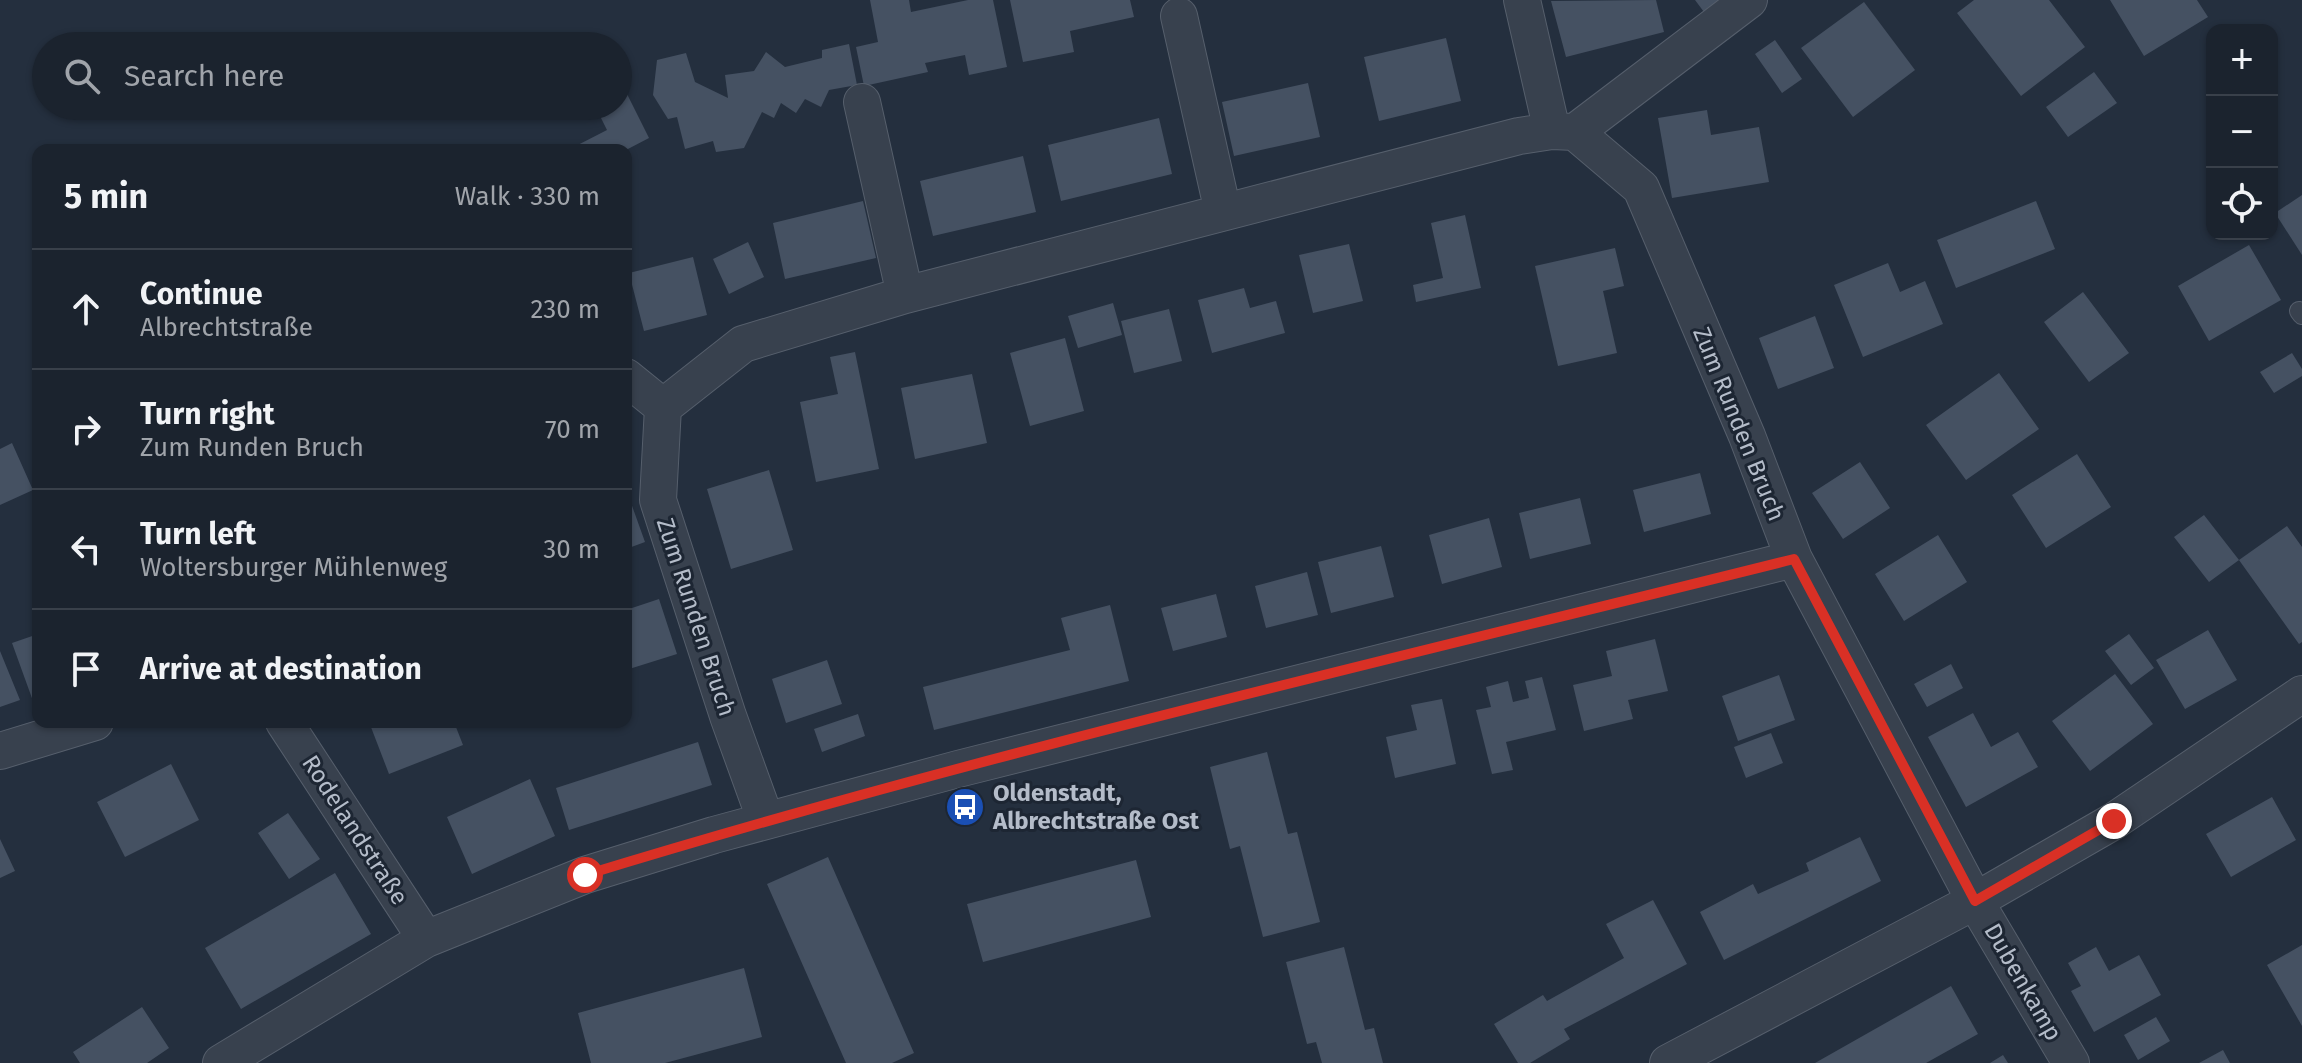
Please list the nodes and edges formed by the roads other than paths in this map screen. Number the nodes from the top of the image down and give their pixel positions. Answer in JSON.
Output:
{"nodes":[{"id":1,"x":1522,"y":0,"type":"edge"},
{"id":2,"x":1749,"y":0,"type":"edge"},
{"id":3,"x":1179,"y":16,"type":"dead end"},
{"id":4,"x":862,"y":102,"type":"dead end"},
{"id":5,"x":1564,"y":131,"type":"junction"},
{"id":6,"x":1223,"y":212,"type":"junction"},
{"id":7,"x":905,"y":295,"type":"junction"},
{"id":8,"x":632,"y":382,"type":"edge"},
{"id":9,"x":663,"y":407,"type":"junction"},
{"id":10,"x":1794,"y":559,"type":"junction"},
{"id":11,"x":2302,"y":694,"type":"edge"},
{"id":12,"x":75,"y":728,"type":"edge"},
{"id":13,"x":288,"y":728,"type":"edge"},
{"id":14,"x":0,"y":751,"type":"edge"},
{"id":15,"x":766,"y":821,"type":"junction"},
{"id":16,"x":1975,"y":901,"type":"junction"},
{"id":17,"x":426,"y":939,"type":"junction"},
{"id":18,"x":221,"y":1063,"type":"edge"},
{"id":19,"x":1668,"y":1063,"type":"edge"},
{"id":20,"x":2071,"y":1063,"type":"edge"}],
"edges":[{"from":1,"to":5,"type":"street"},
{"from":2,"to":5,"type":"street"},
{"from":3,"to":6,"type":"street"},
{"from":4,"to":7,"type":"street"},
{"from":5,"to":6,"type":"street"},
{"from":5,"to":10,"type":"street","name":"Zum Runden Bruch"},
{"from":6,"to":7,"type":"street"},
{"from":7,"to":9,"type":"street"},
{"from":8,"to":9,"type":"street"},
{"from":9,"to":15,"type":"street","name":"Zum Runden Bruch"},
{"from":10,"to":15,"type":"street"},
{"from":10,"to":16,"type":"street","name":"Zum Runden Bruch"},
{"from":11,"to":16,"type":"street"},
{"from":12,"to":14,"type":"street"},
{"from":13,"to":17,"type":"street","name":"Rodelandstraße"},
{"from":15,"to":17,"type":"street"},
{"from":16,"to":19,"type":"street"},
{"from":16,"to":20,"type":"street","name":"Dubenkamp"},
{"from":17,"to":18,"type":"street"}]}
